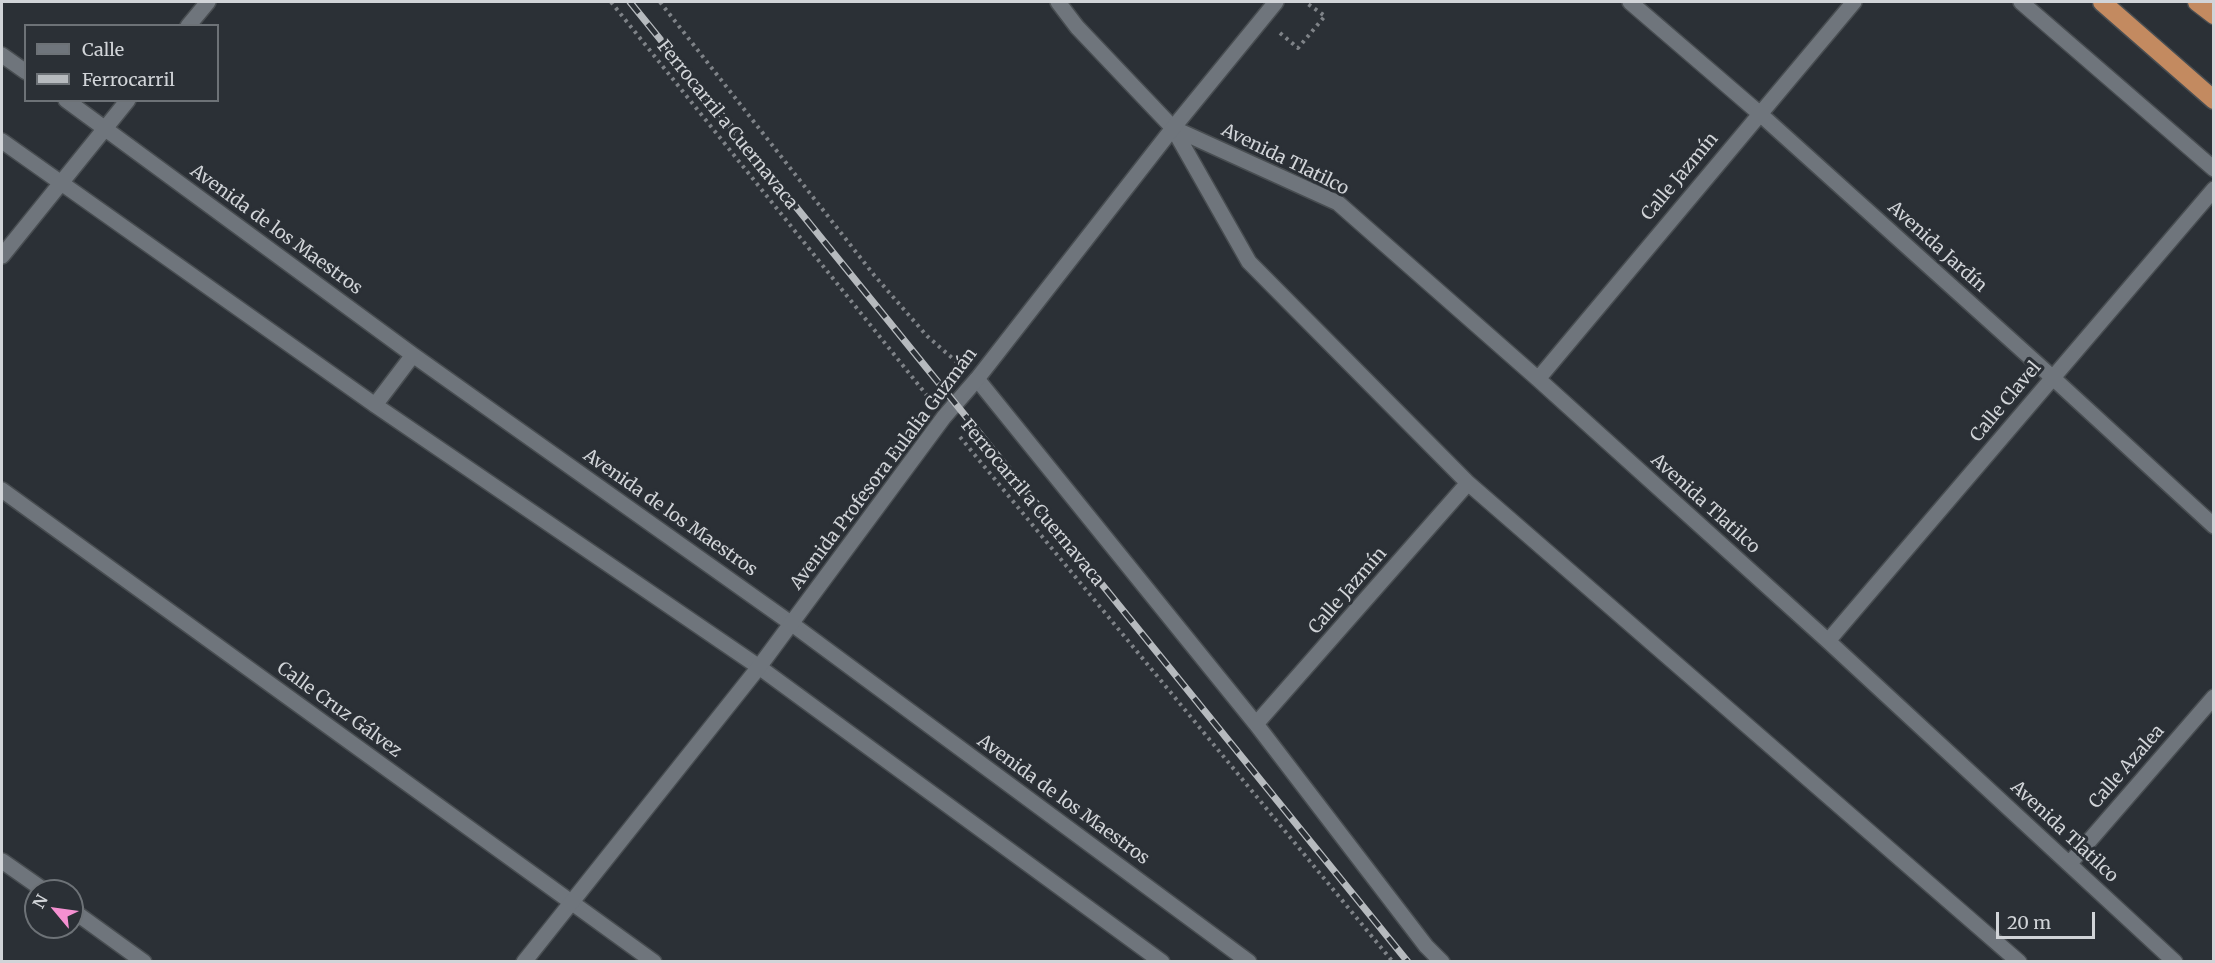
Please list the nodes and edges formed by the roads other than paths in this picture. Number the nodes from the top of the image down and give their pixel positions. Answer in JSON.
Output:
{"nodes":[{"id":1,"x":208,"y":2,"type":"edge"},
{"id":2,"x":1058,"y":2,"type":"edge"},
{"id":3,"x":1276,"y":2,"type":"edge"},
{"id":4,"x":1630,"y":2,"type":"edge"},
{"id":5,"x":1854,"y":2,"type":"edge"},
{"id":6,"x":2021,"y":2,"type":"edge"},
{"id":7,"x":2102,"y":2,"type":"edge"},
{"id":8,"x":2197,"y":2,"type":"edge"},
{"id":9,"x":2214,"y":15,"type":"edge"},
{"id":10,"x":190,"y":24,"type":"edge"},
{"id":11,"x":2,"y":55,"type":"edge"},
{"id":12,"x":24,"y":71,"type":"edge"},
{"id":13,"x":2214,"y":100,"type":"edge"},
{"id":14,"x":69,"y":102,"type":"edge"},
{"id":15,"x":126,"y":102,"type":"edge"},
{"id":16,"x":1759,"y":113,"type":"junction"},
{"id":17,"x":105,"y":128,"type":"junction"},
{"id":18,"x":1173,"y":128,"type":"junction"},
{"id":19,"x":2,"y":141,"type":"edge"},
{"id":20,"x":2214,"y":169,"type":"edge"},
{"id":21,"x":60,"y":183,"type":"junction"},
{"id":22,"x":2214,"y":189,"type":"edge"},
{"id":23,"x":2,"y":256,"type":"edge"},
{"id":24,"x":413,"y":355,"type":"junction"},
{"id":25,"x":2053,"y":378,"type":"junction"},
{"id":26,"x":1538,"y":379,"type":"junction"},
{"id":27,"x":977,"y":380,"type":"junction"},
{"id":28,"x":375,"y":405,"type":"junction"},
{"id":29,"x":1468,"y":483,"type":"junction"},
{"id":30,"x":2,"y":490,"type":"edge"},
{"id":31,"x":2214,"y":526,"type":"edge"},
{"id":32,"x":792,"y":624,"type":"junction"},
{"id":33,"x":1828,"y":641,"type":"junction"},
{"id":34,"x":759,"y":667,"type":"junction"},
{"id":35,"x":2214,"y":697,"type":"edge"},
{"id":36,"x":1256,"y":724,"type":"junction"},
{"id":37,"x":2,"y":861,"type":"edge"},
{"id":38,"x":2070,"y":863,"type":"junction"},
{"id":39,"x":28,"y":879,"type":"edge"},
{"id":40,"x":572,"y":903,"type":"junction"},
{"id":41,"x":84,"y":919,"type":"edge"},
{"id":42,"x":144,"y":962,"type":"edge"},
{"id":43,"x":524,"y":962,"type":"edge"},
{"id":44,"x":654,"y":962,"type":"edge"},
{"id":45,"x":1162,"y":962,"type":"edge"},
{"id":46,"x":1249,"y":962,"type":"edge"},
{"id":47,"x":1442,"y":962,"type":"edge"},
{"id":48,"x":2019,"y":962,"type":"edge"},
{"id":49,"x":2175,"y":962,"type":"edge"}],
"edges":[{"from":1,"to":10,"type":"street"},
{"from":2,"to":18,"type":"street","name":"Avenida Tlatilco"},
{"from":3,"to":18,"type":"street","name":"Avenida Profesora Eulalia Guzmán"},
{"from":4,"to":16,"type":"street","name":"Avenida Jardín"},
{"from":5,"to":16,"type":"street","name":"Calle Jazmín"},
{"from":6,"to":20,"type":"street"},
{"from":7,"to":13,"type":"highway"},
{"from":8,"to":9,"type":"highway"},
{"from":11,"to":12,"type":"street"},
{"from":14,"to":17,"type":"street","name":"Avenida de los Maestros"},
{"from":15,"to":17,"type":"street"},
{"from":16,"to":25,"type":"street","name":"Avenida Jardín"},
{"from":16,"to":26,"type":"street","name":"Calle Jazmín"},
{"from":17,"to":21,"type":"street"},
{"from":17,"to":24,"type":"street","name":"Avenida de los Maestros"},
{"from":18,"to":26,"type":"street","name":"Avenida Tlatilco"},
{"from":18,"to":27,"type":"street","name":"Avenida Profesora Eulalia Guzmán"},
{"from":18,"to":29,"type":"street","name":"Avenida Tlatilco"},
{"from":19,"to":21,"type":"street"},
{"from":21,"to":23,"type":"street"},
{"from":21,"to":28,"type":"street"},
{"from":22,"to":25,"type":"street","name":"Calle Clavel"},
{"from":24,"to":28,"type":"street"},
{"from":24,"to":32,"type":"street","name":"Avenida de los Maestros"},
{"from":25,"to":31,"type":"street","name":"Avenida Jardín"},
{"from":25,"to":33,"type":"street","name":"Calle Clavel"},
{"from":26,"to":33,"type":"street","name":"Avenida Tlatilco"},
{"from":27,"to":32,"type":"street","name":"Avenida Profesora Eulalia Guzmán"},
{"from":27,"to":36,"type":"street"},
{"from":28,"to":34,"type":"street"},
{"from":29,"to":36,"type":"street","name":"Calle Jazmín"},
{"from":29,"to":48,"type":"street","name":"Avenida Tlatilco"},
{"from":30,"to":40,"type":"street","name":"Calle Cruz Gálvez"},
{"from":32,"to":34,"type":"street","name":"Avenida Profesora Eulalia Guzmán"},
{"from":32,"to":46,"type":"street","name":"Avenida de los Maestros"},
{"from":33,"to":38,"type":"street","name":"Avenida Tlatilco"},
{"from":34,"to":40,"type":"street","name":"Avenida Profesora Eulalia Guzmán"},
{"from":34,"to":45,"type":"street"},
{"from":35,"to":38,"type":"street","name":"Calle Azalea"},
{"from":36,"to":47,"type":"street"},
{"from":37,"to":39,"type":"street"},
{"from":38,"to":49,"type":"street","name":"Avenida Tlatilco"},
{"from":40,"to":43,"type":"street","name":"Avenida Profesora Eulalia Guzmán"},
{"from":40,"to":44,"type":"street","name":"Calle Cruz Gálvez"},
{"from":41,"to":42,"type":"street"}]}
